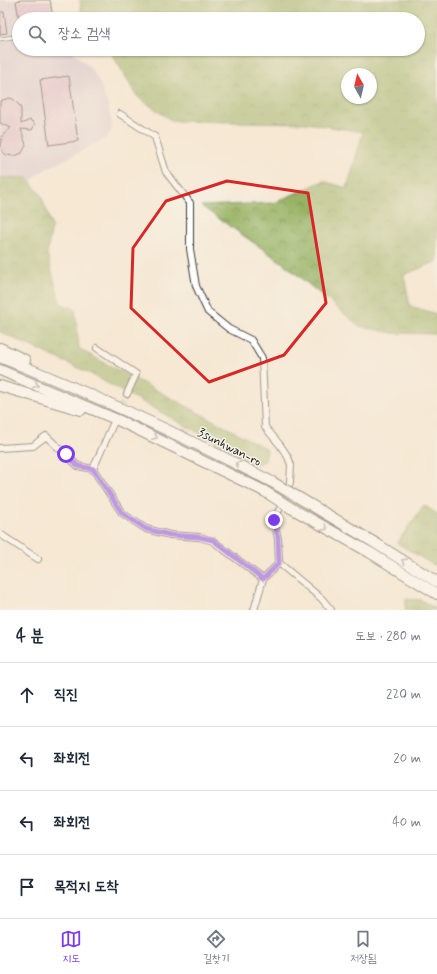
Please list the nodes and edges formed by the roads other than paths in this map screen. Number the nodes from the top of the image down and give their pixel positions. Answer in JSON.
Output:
{"nodes":[{"id":1,"x":12,"y":37,"type":"edge"},
{"id":2,"x":0,"y":39,"type":"edge"},
{"id":3,"x":120,"y":114,"type":"dead end"},
{"id":4,"x":0,"y":348,"type":"edge"},
{"id":5,"x":97,"y":348,"type":"dead end"},
{"id":6,"x":0,"y":357,"type":"edge"},
{"id":7,"x":0,"y":370,"type":"edge"},
{"id":8,"x":0,"y":386,"type":"edge"},
{"id":9,"x":127,"y":394,"type":"tunnel mouth"},
{"id":10,"x":117,"y":423,"type":"junction"},
{"id":11,"x":174,"y":433,"type":"junction"},
{"id":12,"x":0,"y":448,"type":"edge"},
{"id":13,"x":93,"y":469,"type":"junction"},
{"id":14,"x":0,"y":534,"type":"edge"},
{"id":15,"x":38,"y":559,"type":"dead end"},
{"id":16,"x":279,"y":563,"type":"junction"},
{"id":17,"x":263,"y":579,"type":"junction"},
{"id":18,"x":437,"y":582,"type":"edge"},
{"id":19,"x":437,"y":594,"type":"edge"},
{"id":20,"x":254,"y":610,"type":"edge"},
{"id":21,"x":331,"y":610,"type":"edge"}],
"edges":[{"from":1,"to":2,"type":"lane"},
{"from":3,"to":16,"type":"street"},
{"from":4,"to":11,"type":"highway"},
{"from":5,"to":9,"type":"street"},
{"from":6,"to":11,"type":"highway","name":"3sunhwan-ro"},
{"from":7,"to":10,"type":"highway","name":"3sunhwan-ro","one_way":true},
{"from":8,"to":10,"type":"highway"},
{"from":10,"to":13,"type":"street"},
{"from":10,"to":19,"type":"highway","name":"3sunhwan-ro","one_way":true,"bridge":true},
{"from":18,"to":11,"type":"highway","name":"3sunhwan-ro","one_way":true,"bridge":true},
{"from":12,"to":13,"type":"street"},
{"from":13,"to":17,"type":"street"},
{"from":14,"to":15,"type":"street"},
{"from":16,"to":17,"type":"street"},
{"from":16,"to":21,"type":"street"},
{"from":17,"to":20,"type":"street"}]}
